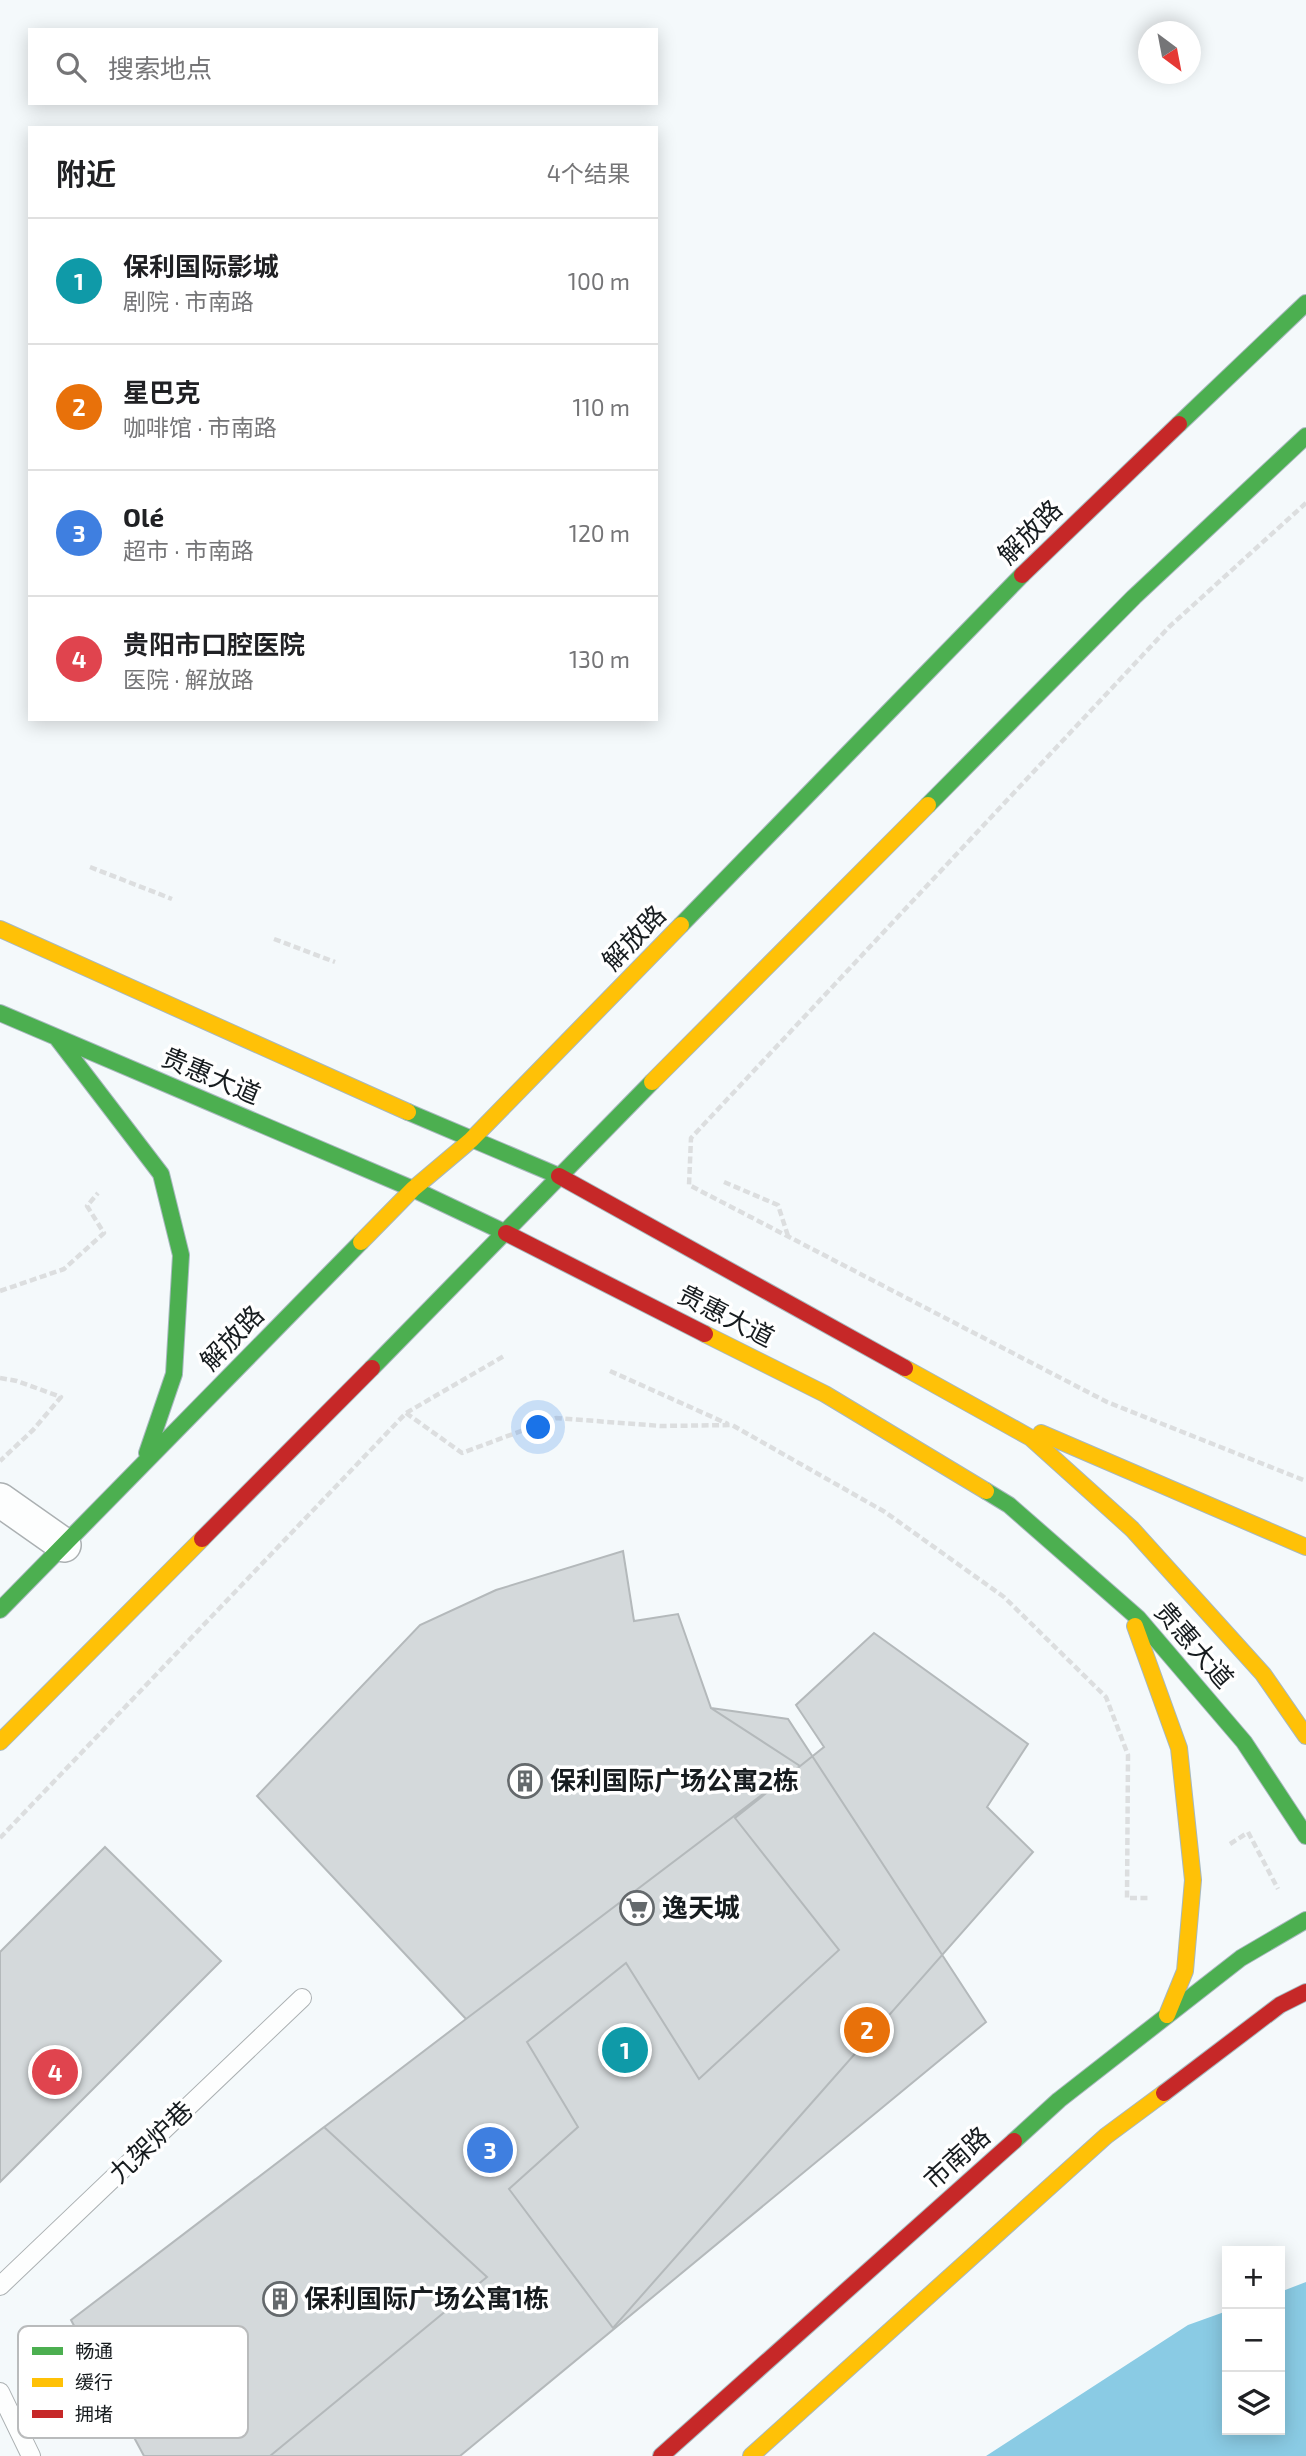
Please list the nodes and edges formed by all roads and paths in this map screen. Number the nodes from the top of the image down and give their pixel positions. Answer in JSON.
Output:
{"nodes":[{"id":1,"x":1306,"y":303,"type":"edge"},
{"id":2,"x":1306,"y":436,"type":"edge"},
{"id":3,"x":1306,"y":503,"type":"edge"},
{"id":4,"x":90,"y":867,"type":"dead end"},
{"id":5,"x":172,"y":899,"type":"dead end"},
{"id":6,"x":0,"y":929,"type":"edge"},
{"id":7,"x":274,"y":939,"type":"dead end"},
{"id":8,"x":335,"y":962,"type":"dead end"},
{"id":9,"x":0,"y":1013,"type":"edge"},
{"id":10,"x":56,"y":1037,"type":"junction"},
{"id":11,"x":471,"y":1140,"type":"junction"},
{"id":12,"x":559,"y":1176,"type":"junction"},
{"id":13,"x":724,"y":1182,"type":"dead end"},
{"id":14,"x":413,"y":1189,"type":"junction"},
{"id":15,"x":98,"y":1193,"type":"dead end"},
{"id":16,"x":506,"y":1233,"type":"junction"},
{"id":17,"x":789,"y":1237,"type":"junction"},
{"id":18,"x":0,"y":1291,"type":"edge"},
{"id":19,"x":504,"y":1356,"type":"dead end"},
{"id":20,"x":610,"y":1371,"type":"dead end"},
{"id":21,"x":0,"y":1378,"type":"edge"},
{"id":22,"x":951,"y":1394,"type":"junction"},
{"id":23,"x":406,"y":1413,"type":"junction"},
{"id":24,"x":732,"y":1425,"type":"junction"},
{"id":25,"x":0,"y":1461,"type":"edge"},
{"id":26,"x":143,"y":1464,"type":"junction"},
{"id":27,"x":1306,"y":1481,"type":"edge"},
{"id":28,"x":0,"y":1500,"type":"edge"},
{"id":29,"x":64,"y":1545,"type":"junction"},
{"id":30,"x":1306,"y":1547,"type":"edge"},
{"id":31,"x":1128,"y":1608,"type":"junction"},
{"id":32,"x":0,"y":1610,"type":"edge"},
{"id":33,"x":1306,"y":1736,"type":"edge"},
{"id":34,"x":0,"y":1742,"type":"edge"},
{"id":35,"x":1306,"y":1836,"type":"edge"},
{"id":36,"x":0,"y":1838,"type":"edge"},
{"id":37,"x":1150,"y":1898,"type":"dead end"},
{"id":38,"x":1306,"y":1920,"type":"edge"},
{"id":39,"x":1306,"y":1992,"type":"edge"},
{"id":40,"x":302,"y":1998,"type":"dead end"},
{"id":41,"x":1166,"y":2016,"type":"junction"},
{"id":42,"x":0,"y":2286,"type":"edge"},
{"id":43,"x":0,"y":2392,"type":"edge"},
{"id":44,"x":18,"y":2429,"type":"edge"},
{"id":45,"x":22,"y":2438,"type":"edge"},
{"id":46,"x":31,"y":2456,"type":"edge"},
{"id":47,"x":661,"y":2456,"type":"edge"},
{"id":48,"x":751,"y":2456,"type":"edge"}],
"edges":[{"from":1,"to":11,"type":"main road","name":"解放路"},
{"from":2,"to":12,"type":"main road"},
{"from":3,"to":17,"type":"path"},
{"from":4,"to":5,"type":"path"},
{"from":6,"to":11,"type":"main road","name":"贵惠大道"},
{"from":7,"to":8,"type":"path"},
{"from":9,"to":10,"type":"main road","name":"贵惠大道"},
{"from":10,"to":14,"type":"main road","name":"贵惠大道"},
{"from":10,"to":26,"type":"main road"},
{"from":11,"to":12,"type":"main road","name":"贵惠大道"},
{"from":11,"to":14,"type":"main road","name":"解放路"},
{"from":12,"to":16,"type":"main road"},
{"from":12,"to":22,"type":"main road","name":"贵惠大道"},
{"from":13,"to":17,"type":"path"},
{"from":14,"to":16,"type":"main road","name":"贵惠大道"},
{"from":14,"to":26,"type":"main road","name":"解放路"},
{"from":15,"to":18,"type":"path"},
{"from":16,"to":31,"type":"main road","name":"贵惠大道"},
{"from":16,"to":34,"type":"main road"},
{"from":17,"to":27,"type":"path"},
{"from":19,"to":23,"type":"path"},
{"from":20,"to":24,"type":"path"},
{"from":21,"to":25,"type":"path"},
{"from":22,"to":30,"type":"main road"},
{"from":22,"to":33,"type":"main road","name":"贵惠大道"},
{"from":23,"to":24,"type":"path"},
{"from":23,"to":36,"type":"path"},
{"from":24,"to":37,"type":"path"},
{"from":26,"to":29,"type":"main road","name":"解放路"},
{"from":28,"to":29,"type":"street"},
{"from":29,"to":32,"type":"main road","name":"解放路"},
{"from":31,"to":35,"type":"main road","name":"贵惠大道"},
{"from":31,"to":41,"type":"main road"},
{"from":38,"to":41,"type":"main road","name":"市南路"},
{"from":39,"to":48,"type":"main road"},
{"from":40,"to":42,"type":"lane","name":"九架炉巷"},
{"from":41,"to":47,"type":"main road","name":"市南路"},
{"from":43,"to":44,"type":"lane"},
{"from":45,"to":46,"type":"lane"}]}
